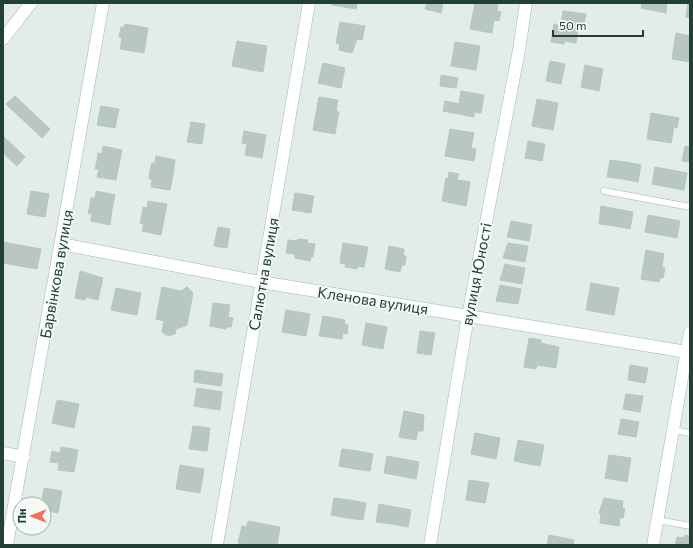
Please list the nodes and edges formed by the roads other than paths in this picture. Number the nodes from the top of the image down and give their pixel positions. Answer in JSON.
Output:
{"nodes":[{"id":1,"x":31,"y":3,"type":"edge"},
{"id":2,"x":103,"y":3,"type":"edge"},
{"id":3,"x":309,"y":3,"type":"edge"},
{"id":4,"x":526,"y":3,"type":"edge"},
{"id":5,"x":3,"y":39,"type":"edge"},
{"id":6,"x":604,"y":191,"type":"dead end"},
{"id":7,"x":690,"y":207,"type":"edge"},
{"id":8,"x":61,"y":244,"type":"junction"},
{"id":9,"x":261,"y":282,"type":"junction"},
{"id":10,"x":468,"y":316,"type":"junction"},
{"id":11,"x":690,"y":332,"type":"edge"},
{"id":12,"x":686,"y":352,"type":"junction"},
{"id":13,"x":687,"y":366,"type":"edge"},
{"id":14,"x":673,"y":430,"type":"junction"},
{"id":15,"x":690,"y":433,"type":"edge"},
{"id":16,"x":3,"y":453,"type":"edge"},
{"id":17,"x":24,"y":457,"type":"junction"},
{"id":18,"x":658,"y":520,"type":"junction"},
{"id":19,"x":690,"y":526,"type":"edge"},
{"id":20,"x":7,"y":545,"type":"edge"},
{"id":21,"x":217,"y":545,"type":"edge"},
{"id":22,"x":430,"y":545,"type":"edge"},
{"id":23,"x":653,"y":545,"type":"edge"}],
"edges":[{"from":1,"to":5,"type":"street"},
{"from":2,"to":8,"type":"street","name":"Барвінкова вулиця"},
{"from":3,"to":9,"type":"street","name":"Салютна вулиця"},
{"from":4,"to":10,"type":"street","name":"вулиця Юності"},
{"from":6,"to":7,"type":"lane"},
{"from":8,"to":9,"type":"street","name":"Кленова вулиця"},
{"from":8,"to":17,"type":"street","name":"Барвінкова вулиця"},
{"from":9,"to":10,"type":"street","name":"Кленова вулиця"},
{"from":9,"to":21,"type":"street","name":"Салютна вулиця"},
{"from":10,"to":12,"type":"street","name":"Кленова вулиця"},
{"from":10,"to":22,"type":"street","name":"вулиця Юності"},
{"from":11,"to":12,"type":"street"},
{"from":12,"to":13,"type":"street"},
{"from":13,"to":14,"type":"street"},
{"from":14,"to":15,"type":"lane"},
{"from":14,"to":18,"type":"street"},
{"from":16,"to":17,"type":"street"},
{"from":17,"to":20,"type":"street","name":"Барвінкова вулиця"},
{"from":18,"to":19,"type":"lane"},
{"from":18,"to":23,"type":"street"}]}
